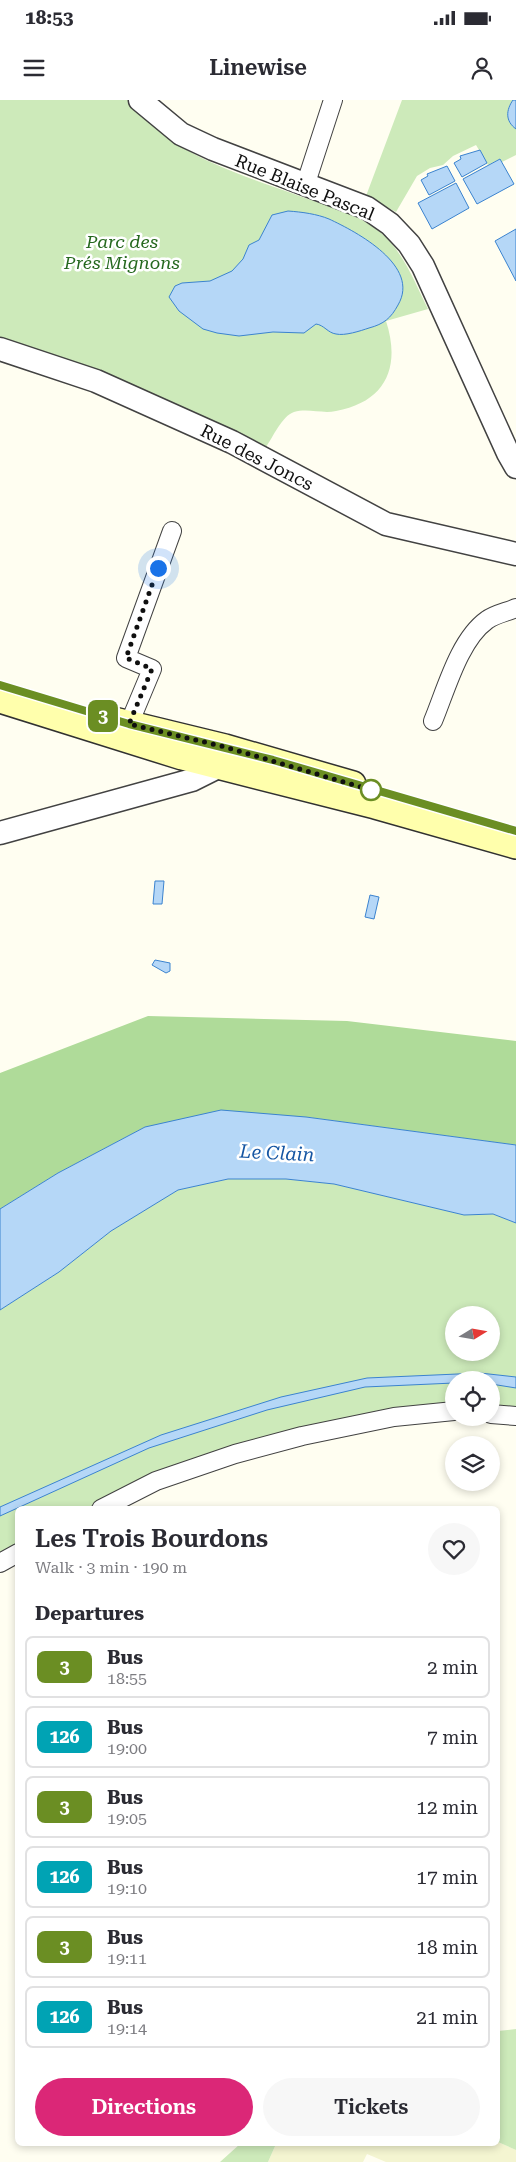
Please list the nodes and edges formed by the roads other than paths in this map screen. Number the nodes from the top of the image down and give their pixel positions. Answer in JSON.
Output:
{"nodes":[{"id":1,"x":140,"y":100,"type":"edge"},
{"id":2,"x":333,"y":100,"type":"edge"},
{"id":3,"x":305,"y":186,"type":"junction"},
{"id":4,"x":0,"y":349,"type":"edge"},
{"id":5,"x":516,"y":467,"type":"edge"},
{"id":6,"x":172,"y":532,"type":"dead end"},
{"id":7,"x":516,"y":554,"type":"edge"},
{"id":8,"x":516,"y":608,"type":"edge"},
{"id":9,"x":0,"y":685,"type":"edge"},
{"id":10,"x":0,"y":700,"type":"edge"},
{"id":11,"x":433,"y":721,"type":"dead end"},
{"id":12,"x":129,"y":724,"type":"junction"},
{"id":13,"x":182,"y":757,"type":"junction"},
{"id":14,"x":221,"y":757,"type":"junction"},
{"id":15,"x":144,"y":792,"type":"junction"},
{"id":16,"x":516,"y":831,"type":"edge"},
{"id":17,"x":0,"y":832,"type":"edge"},
{"id":18,"x":516,"y":846,"type":"edge"},
{"id":19,"x":445,"y":1412,"type":"edge"},
{"id":20,"x":500,"y":1415,"type":"edge"},
{"id":21,"x":516,"y":1416,"type":"edge"},
{"id":22,"x":106,"y":1506,"type":"edge"},
{"id":23,"x":15,"y":1555,"type":"edge"},
{"id":24,"x":0,"y":1563,"type":"edge"}],
"edges":[{"from":1,"to":3,"type":"street","name":"Rue Blaise Pascal"},
{"from":2,"to":3,"type":"street"},
{"from":3,"to":5,"type":"street","name":"Rue Blaise Pascal"},
{"from":4,"to":7,"type":"street","name":"Rue des Joncs"},
{"from":6,"to":12,"type":"street"},
{"from":8,"to":11,"type":"street"},
{"from":9,"to":12,"type":"main road"},
{"from":10,"to":13,"type":"main road"},
{"from":12,"to":14,"type":"main road"},
{"from":13,"to":14,"type":"main road"},
{"from":13,"to":15,"type":"street"},
{"from":14,"to":15,"type":"street"},
{"from":14,"to":16,"type":"main road"},
{"from":14,"to":18,"type":"main road"},
{"from":15,"to":17,"type":"street"},
{"from":19,"to":22,"type":"street"},
{"from":20,"to":21,"type":"street"},
{"from":23,"to":24,"type":"street"}]}
